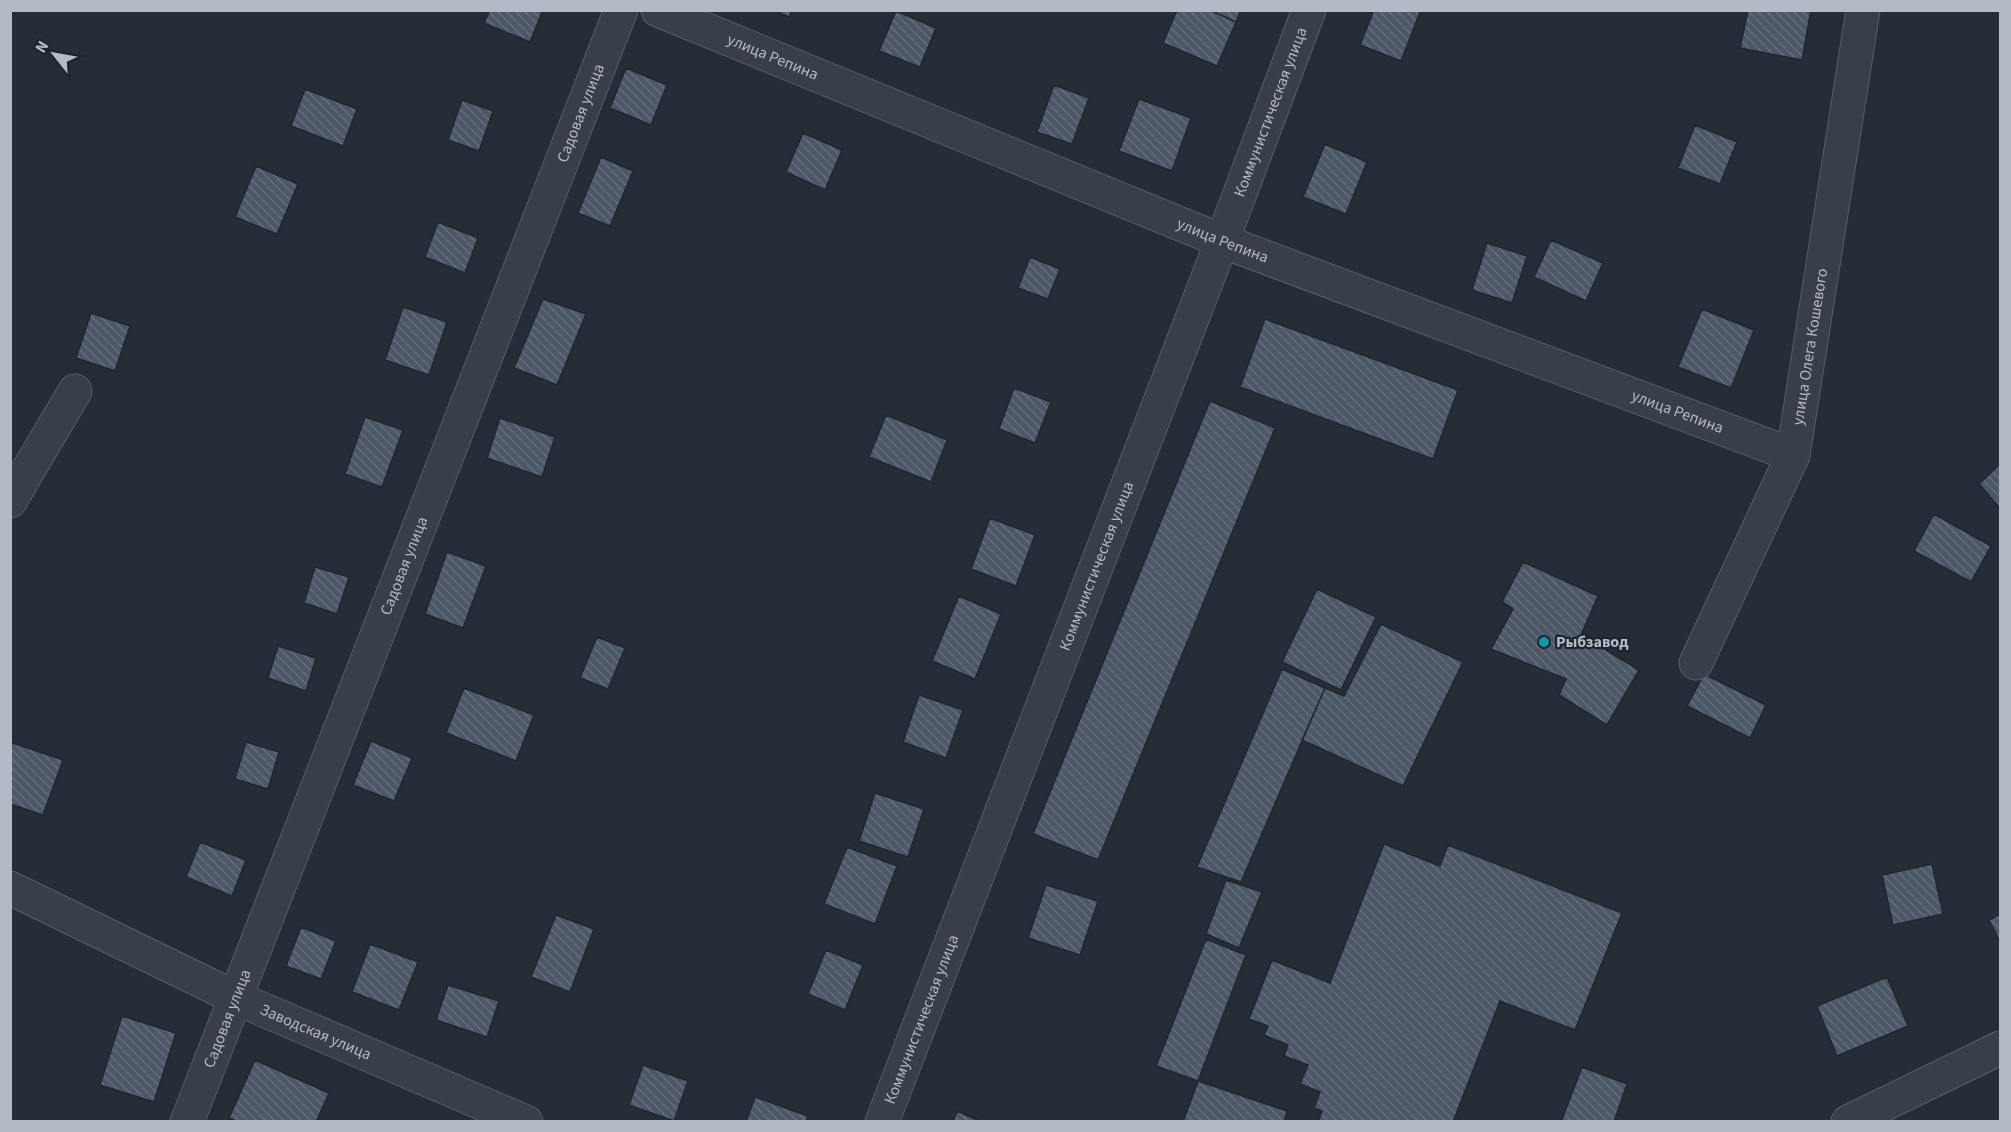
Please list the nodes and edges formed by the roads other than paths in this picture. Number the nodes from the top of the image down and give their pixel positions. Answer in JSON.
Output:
{"nodes":[{"id":1,"x":621,"y":10,"type":"edge"},
{"id":2,"x":658,"y":10,"type":"edge"},
{"id":3,"x":1309,"y":10,"type":"edge"},
{"id":4,"x":1863,"y":10,"type":"edge"},
{"id":5,"x":1222,"y":241,"type":"junction"},
{"id":6,"x":75,"y":391,"type":"dead end"},
{"id":7,"x":1794,"y":455,"type":"junction"},
{"id":8,"x":10,"y":501,"type":"edge"},
{"id":9,"x":1696,"y":663,"type":"dead end"},
{"id":10,"x":10,"y":888,"type":"edge"},
{"id":11,"x":236,"y":998,"type":"junction"},
{"id":12,"x":2001,"y":1048,"type":"edge"},
{"id":13,"x":187,"y":1122,"type":"edge"},
{"id":14,"x":526,"y":1122,"type":"edge"},
{"id":15,"x":882,"y":1122,"type":"edge"},
{"id":16,"x":1848,"y":1122,"type":"edge"}],
"edges":[{"from":1,"to":11,"type":"street","name":"Садовая улица"},
{"from":2,"to":5,"type":"street","name":"улица Репина"},
{"from":3,"to":5,"type":"street","name":"Коммунистическая улица"},
{"from":4,"to":7,"type":"street","name":"улица Олега Кошевого"},
{"from":5,"to":7,"type":"street","name":"улица Репина"},
{"from":5,"to":15,"type":"street","name":"Коммунистическая улица"},
{"from":6,"to":8,"type":"street"},
{"from":7,"to":9,"type":"street","name":"улица Олега Кошевого"},
{"from":10,"to":11,"type":"street","name":"Заводская улица"},
{"from":11,"to":13,"type":"street","name":"Садовая улица"},
{"from":11,"to":14,"type":"street","name":"Заводская улица"},
{"from":12,"to":16,"type":"street"}]}
